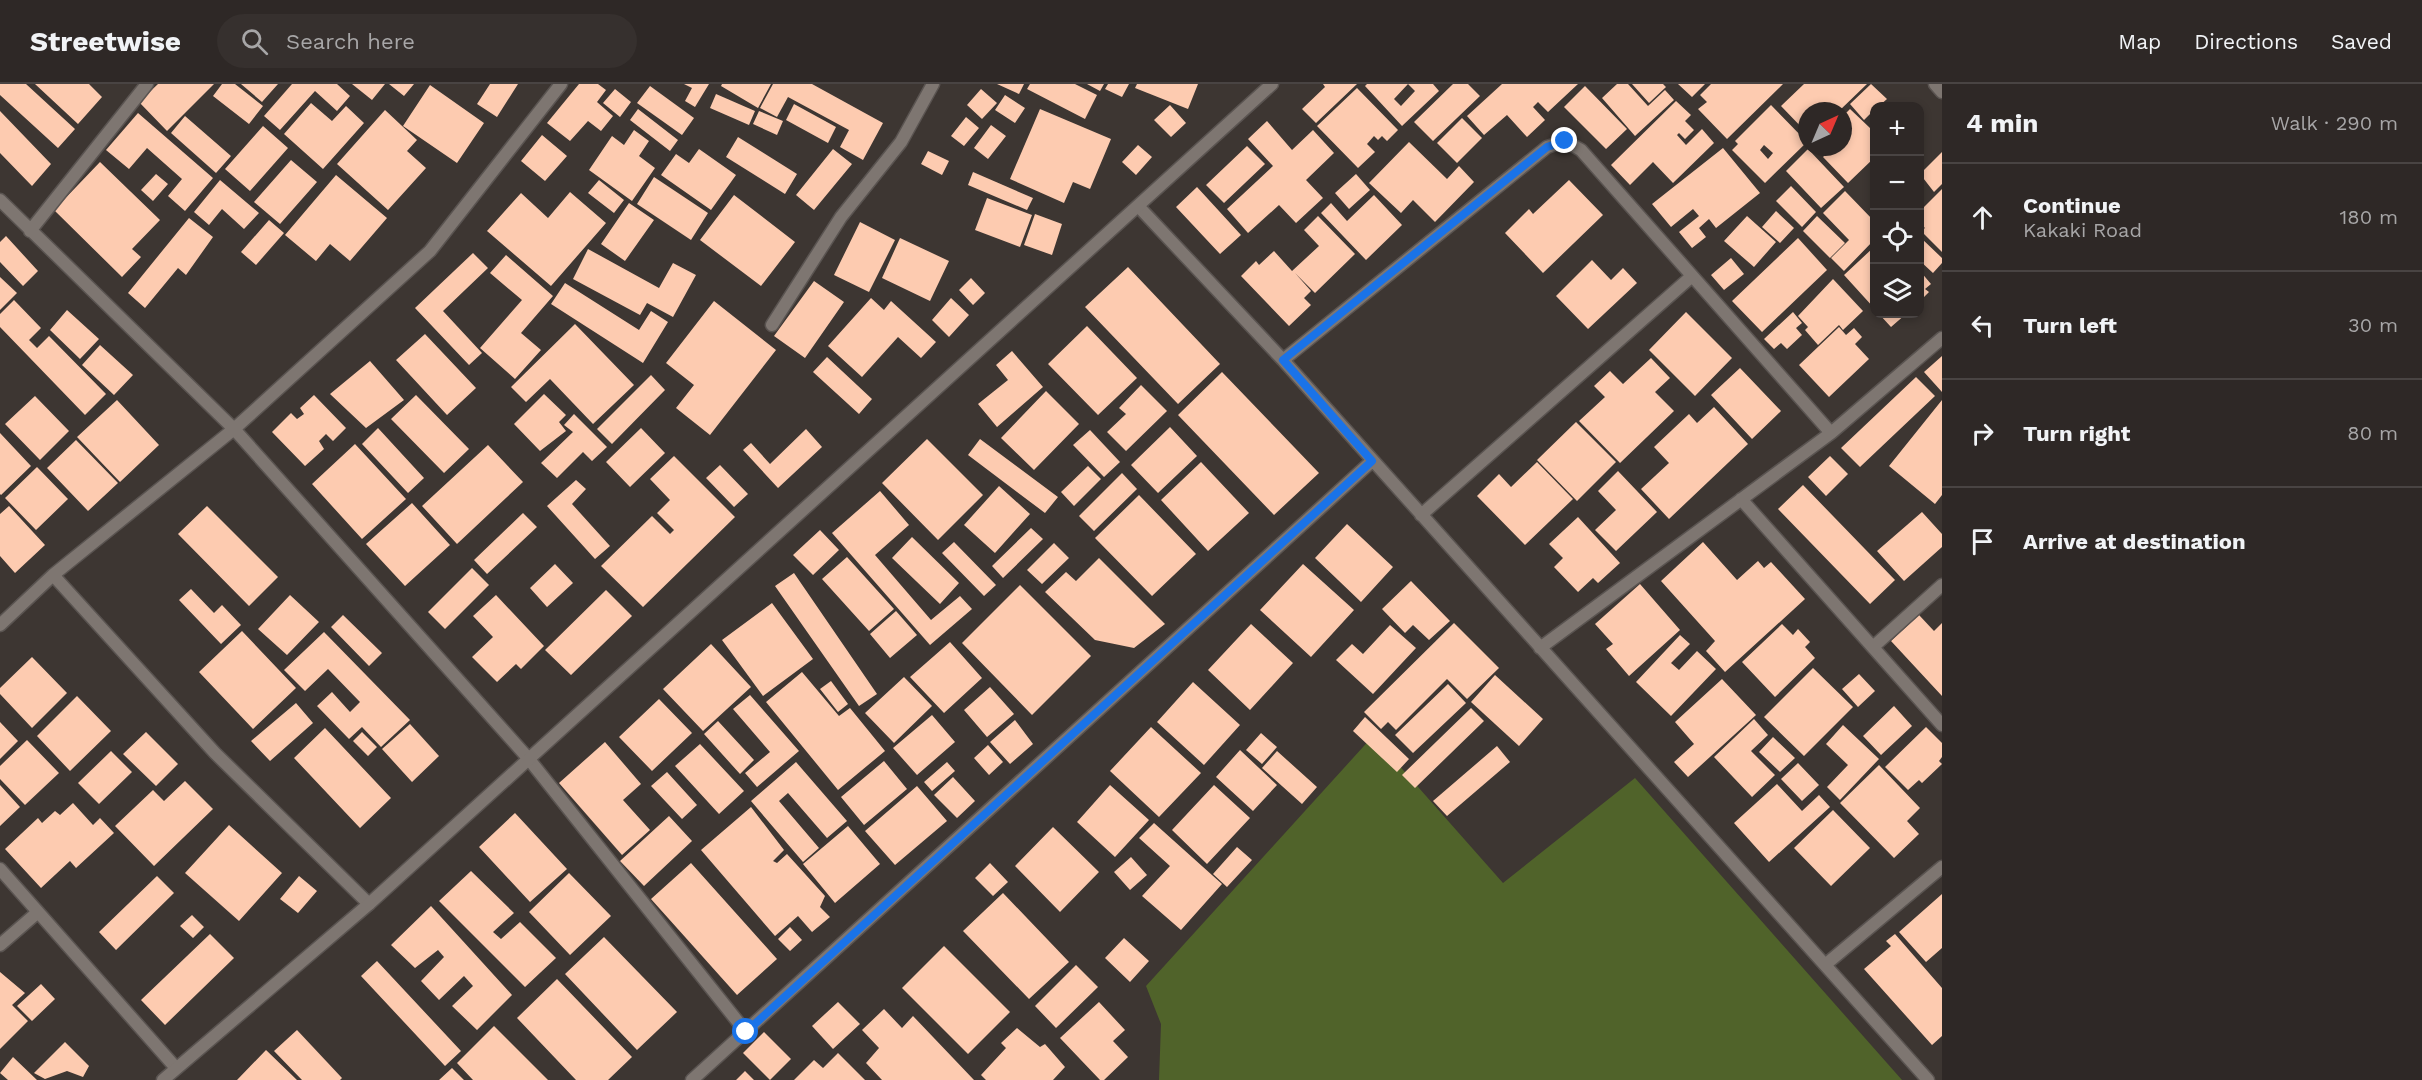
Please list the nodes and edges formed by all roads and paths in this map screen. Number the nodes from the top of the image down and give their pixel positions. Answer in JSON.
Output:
{"nodes":[{"id":1,"x":147,"y":84,"type":"edge"},
{"id":2,"x":561,"y":84,"type":"edge"},
{"id":3,"x":933,"y":84,"type":"edge"},
{"id":4,"x":1272,"y":84,"type":"edge"},
{"id":5,"x":1935,"y":84,"type":"edge"},
{"id":6,"x":1942,"y":92,"type":"edge"},
{"id":7,"x":0,"y":200,"type":"edge"},
{"id":8,"x":1138,"y":207,"type":"junction"},
{"id":9,"x":30,"y":231,"type":"junction"},
{"id":10,"x":1692,"y":276,"type":"junction"},
{"id":11,"x":772,"y":325,"type":"dead end"},
{"id":12,"x":1942,"y":338,"type":"edge"},
{"id":13,"x":1283,"y":360,"type":"junction"},
{"id":14,"x":234,"y":429,"type":"junction"},
{"id":15,"x":1831,"y":433,"type":"junction"},
{"id":16,"x":1372,"y":461,"type":"junction"},
{"id":17,"x":1741,"y":499,"type":"junction"},
{"id":18,"x":1420,"y":514,"type":"junction"},
{"id":19,"x":53,"y":575,"type":"junction"},
{"id":20,"x":1942,"y":585,"type":"edge"},
{"id":21,"x":0,"y":625,"type":"edge"},
{"id":22,"x":1873,"y":647,"type":"junction"},
{"id":23,"x":1540,"y":648,"type":"junction"},
{"id":24,"x":1942,"y":725,"type":"edge"},
{"id":25,"x":528,"y":758,"type":"junction"},
{"id":26,"x":1942,"y":867,"type":"edge"},
{"id":27,"x":0,"y":869,"type":"edge"},
{"id":28,"x":369,"y":904,"type":"junction"},
{"id":29,"x":38,"y":912,"type":"junction"},
{"id":30,"x":0,"y":945,"type":"edge"},
{"id":31,"x":1825,"y":965,"type":"junction"},
{"id":32,"x":746,"y":1032,"type":"junction"},
{"id":33,"x":176,"y":1068,"type":"junction"},
{"id":34,"x":163,"y":1080,"type":"edge"},
{"id":35,"x":692,"y":1080,"type":"edge"},
{"id":36,"x":1928,"y":1080,"type":"edge"}],
"edges":[{"from":1,"to":9,"type":"street"},
{"from":2,"to":14,"type":"street"},
{"from":3,"to":11,"type":"street"},
{"from":4,"to":8,"type":"street"},
{"from":5,"to":6,"type":"street"},
{"from":7,"to":9,"type":"street"},
{"from":8,"to":13,"type":"street"},
{"from":8,"to":25,"type":"street"},
{"from":9,"to":14,"type":"street"},
{"from":10,"to":13,"type":"street"},
{"from":10,"to":15,"type":"street"},
{"from":10,"to":18,"type":"street"},
{"from":12,"to":15,"type":"street"},
{"from":13,"to":16,"type":"street"},
{"from":14,"to":19,"type":"street"},
{"from":14,"to":25,"type":"street"},
{"from":15,"to":17,"type":"street"},
{"from":16,"to":18,"type":"street"},
{"from":16,"to":32,"type":"street"},
{"from":17,"to":22,"type":"street"},
{"from":17,"to":23,"type":"street"},
{"from":18,"to":23,"type":"street"},
{"from":19,"to":21,"type":"street"},
{"from":19,"to":28,"type":"street"},
{"from":20,"to":22,"type":"street"},
{"from":22,"to":24,"type":"street"},
{"from":23,"to":31,"type":"street"},
{"from":25,"to":28,"type":"street"},
{"from":25,"to":32,"type":"street"},
{"from":26,"to":31,"type":"street"},
{"from":27,"to":29,"type":"street"},
{"from":28,"to":33,"type":"street"},
{"from":29,"to":30,"type":"street"},
{"from":29,"to":33,"type":"street"},
{"from":31,"to":36,"type":"street"},
{"from":32,"to":35,"type":"street"},
{"from":33,"to":34,"type":"street"}]}
